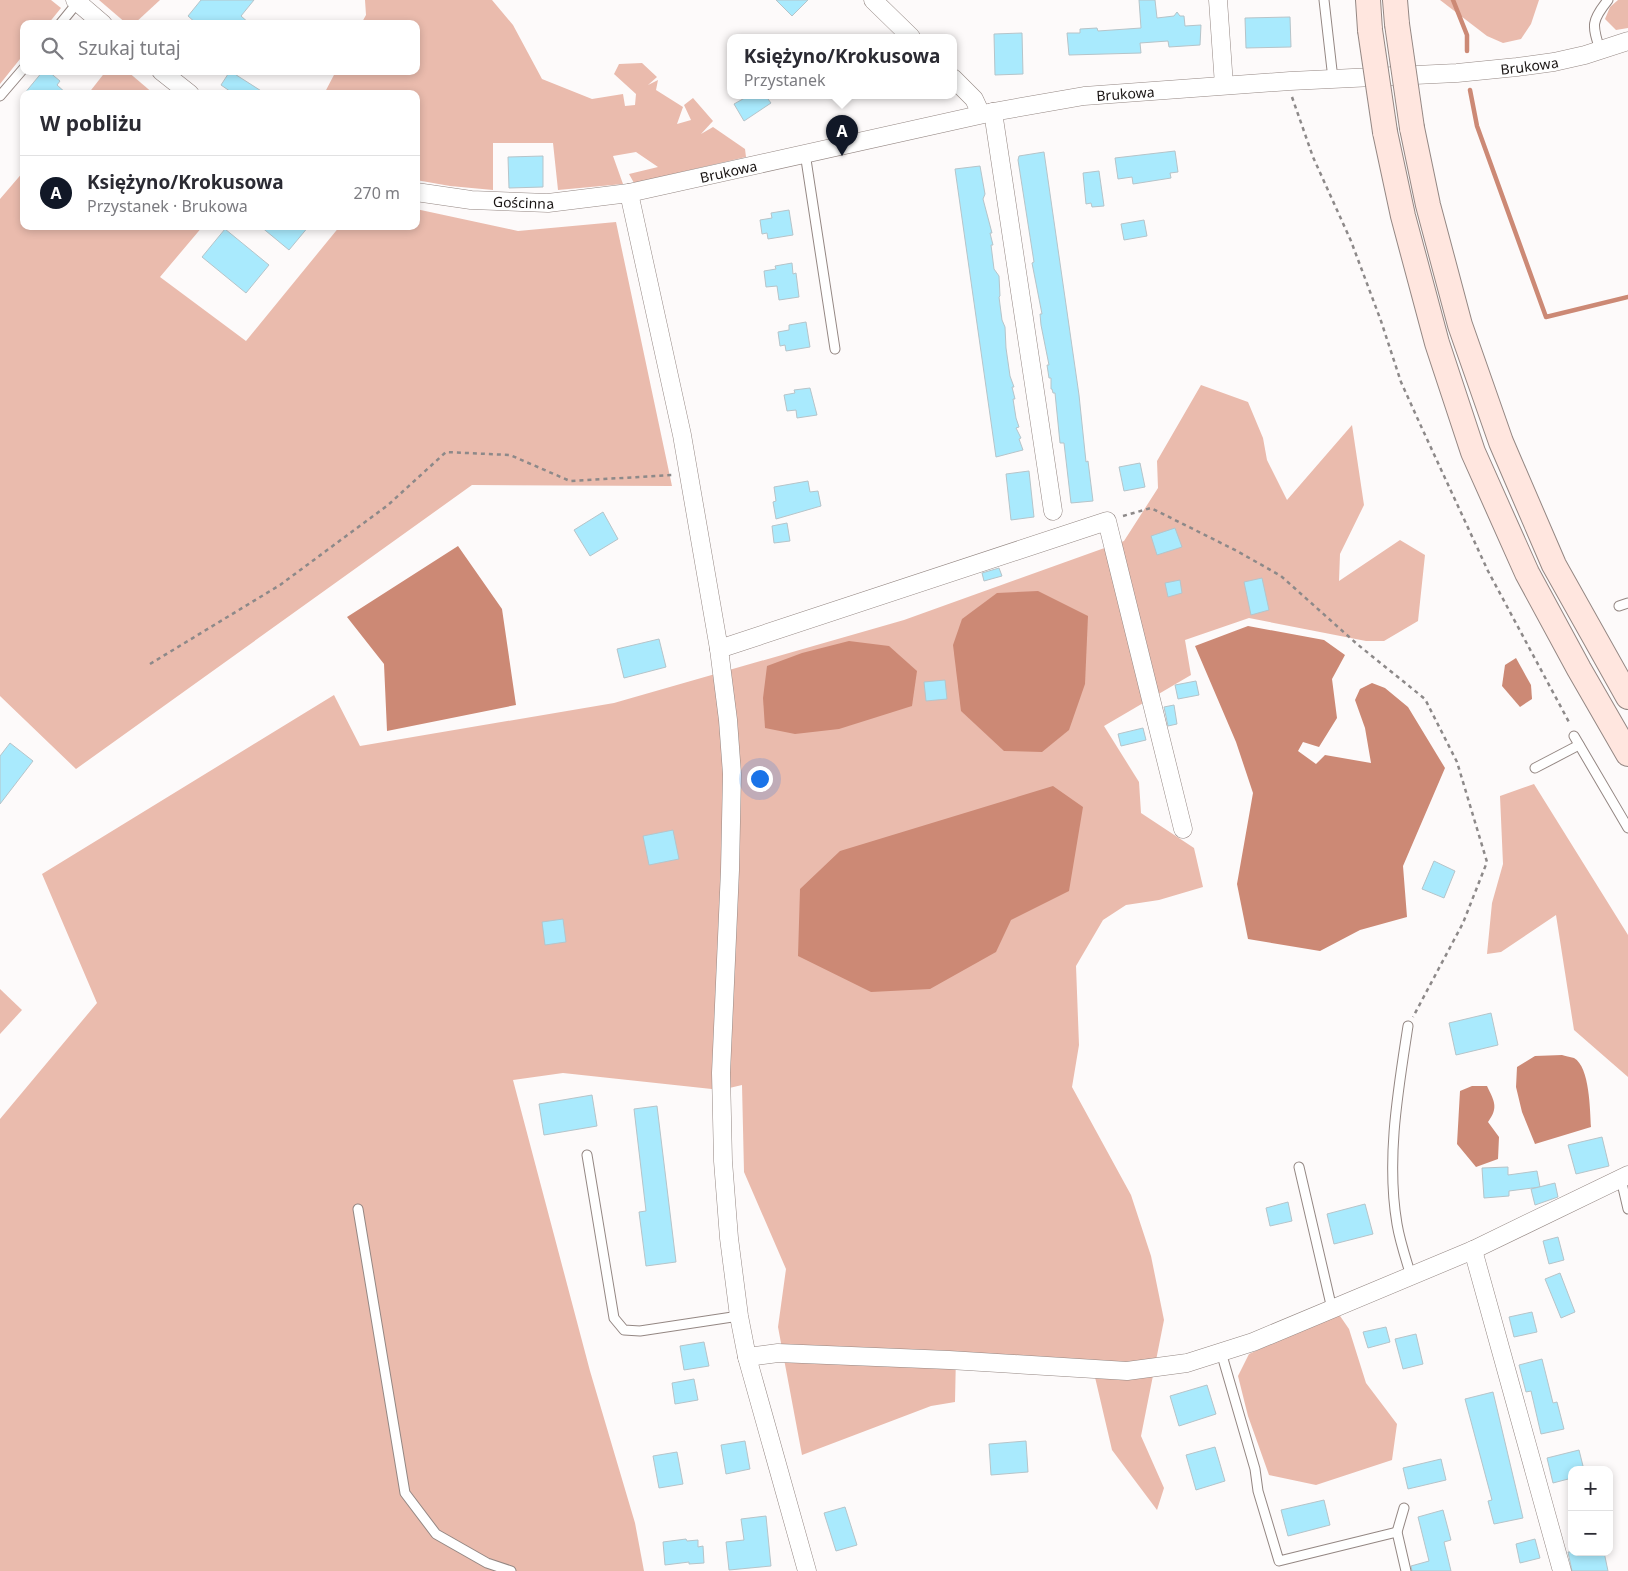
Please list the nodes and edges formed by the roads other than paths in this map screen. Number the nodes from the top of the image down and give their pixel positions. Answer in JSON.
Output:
{"nodes":[{"id":1,"x":873,"y":0,"type":"edge"},
{"id":2,"x":1218,"y":0,"type":"edge"},
{"id":3,"x":1324,"y":0,"type":"edge"},
{"id":4,"x":1368,"y":0,"type":"edge"},
{"id":5,"x":1395,"y":0,"type":"edge"},
{"id":6,"x":1608,"y":0,"type":"edge"},
{"id":7,"x":76,"y":1,"type":"edge"},
{"id":8,"x":63,"y":20,"type":"edge"},
{"id":9,"x":98,"y":20,"type":"edge"},
{"id":10,"x":908,"y":34,"type":"edge"},
{"id":11,"x":1628,"y":41,"type":"edge"},
{"id":12,"x":1600,"y":50,"type":"junction"},
{"id":13,"x":20,"y":73,"type":"edge"},
{"id":14,"x":166,"y":75,"type":"edge"},
{"id":15,"x":1333,"y":79,"type":"junction"},
{"id":16,"x":957,"y":82,"type":"edge"},
{"id":17,"x":1224,"y":85,"type":"junction"},
{"id":18,"x":185,"y":90,"type":"edge"},
{"id":19,"x":0,"y":96,"type":"edge"},
{"id":20,"x":987,"y":113,"type":"junction"},
{"id":21,"x":805,"y":153,"type":"junction"},
{"id":22,"x":420,"y":193,"type":"edge"},
{"id":23,"x":629,"y":193,"type":"junction"},
{"id":24,"x":835,"y":349,"type":"dead end"},
{"id":25,"x":1053,"y":511,"type":"dead end"},
{"id":26,"x":719,"y":649,"type":"junction"},
{"id":27,"x":1628,"y":696,"type":"edge"},
{"id":28,"x":1574,"y":736,"type":"road end"},
{"id":29,"x":1579,"y":745,"type":"junction"},
{"id":30,"x":1628,"y":754,"type":"edge"},
{"id":31,"x":1535,"y":768,"type":"dead end"},
{"id":32,"x":1628,"y":828,"type":"edge"},
{"id":33,"x":1183,"y":829,"type":"dead end"},
{"id":34,"x":1408,"y":1026,"type":"road end"},
{"id":35,"x":587,"y":1155,"type":"dead end"},
{"id":36,"x":1299,"y":1167,"type":"dead end"},
{"id":37,"x":1624,"y":1177,"type":"edge"},
{"id":38,"x":358,"y":1209,"type":"dead end"},
{"id":39,"x":1628,"y":1209,"type":"edge"},
{"id":40,"x":1473,"y":1250,"type":"junction"},
{"id":41,"x":1411,"y":1276,"type":"junction"},
{"id":42,"x":1332,"y":1309,"type":"junction"},
{"id":43,"x":739,"y":1316,"type":"junction"},
{"id":44,"x":1221,"y":1352,"type":"junction"},
{"id":45,"x":747,"y":1357,"type":"junction"},
{"id":46,"x":1404,"y":1508,"type":"dead end"},
{"id":47,"x":1397,"y":1532,"type":"junction"},
{"id":48,"x":511,"y":1571,"type":"edge"},
{"id":49,"x":807,"y":1571,"type":"edge"},
{"id":50,"x":1406,"y":1571,"type":"edge"},
{"id":51,"x":1562,"y":1571,"type":"edge"}],
"edges":[{"from":1,"to":10,"type":"street"},
{"from":2,"to":17,"type":"street"},
{"from":3,"to":15,"type":"lane"},
{"from":4,"to":30,"type":"main road","bridge":true},
{"from":5,"to":27,"type":"main road","bridge":true},
{"from":6,"to":12,"type":"lane"},
{"from":7,"to":8,"type":"lane"},
{"from":7,"to":9,"type":"street"},
{"from":11,"to":12,"type":"street","name":"Brukowa"},
{"from":12,"to":15,"type":"street","name":"Brukowa"},
{"from":13,"to":19,"type":"lane"},
{"from":14,"to":18,"type":"street"},
{"from":15,"to":17,"type":"street","name":"Brukowa"},
{"from":16,"to":20,"type":"street"},
{"from":17,"to":20,"type":"street","name":"Brukowa"},
{"from":20,"to":21,"type":"street","name":"Brukowa"},
{"from":20,"to":25,"type":"street"},
{"from":21,"to":23,"type":"street","name":"Brukowa"},
{"from":21,"to":24,"type":"lane"},
{"from":22,"to":23,"type":"street","name":"Gościnna"},
{"from":23,"to":26,"type":"street"},
{"from":26,"to":33,"type":"street"},
{"from":26,"to":43,"type":"street"},
{"from":28,"to":29,"type":"lane"},
{"from":29,"to":31,"type":"lane"},
{"from":29,"to":32,"type":"lane"},
{"from":34,"to":41,"type":"lane"},
{"from":35,"to":43,"type":"lane"},
{"from":36,"to":42,"type":"lane"},
{"from":37,"to":39,"type":"lane"},
{"from":37,"to":40,"type":"street"},
{"from":38,"to":48,"type":"lane"},
{"from":40,"to":41,"type":"street"},
{"from":40,"to":51,"type":"street"},
{"from":41,"to":42,"type":"street"},
{"from":42,"to":44,"type":"street"},
{"from":43,"to":45,"type":"street"},
{"from":44,"to":45,"type":"street"},
{"from":44,"to":47,"type":"lane"},
{"from":45,"to":49,"type":"street"},
{"from":46,"to":47,"type":"lane"},
{"from":47,"to":50,"type":"lane"}]}
